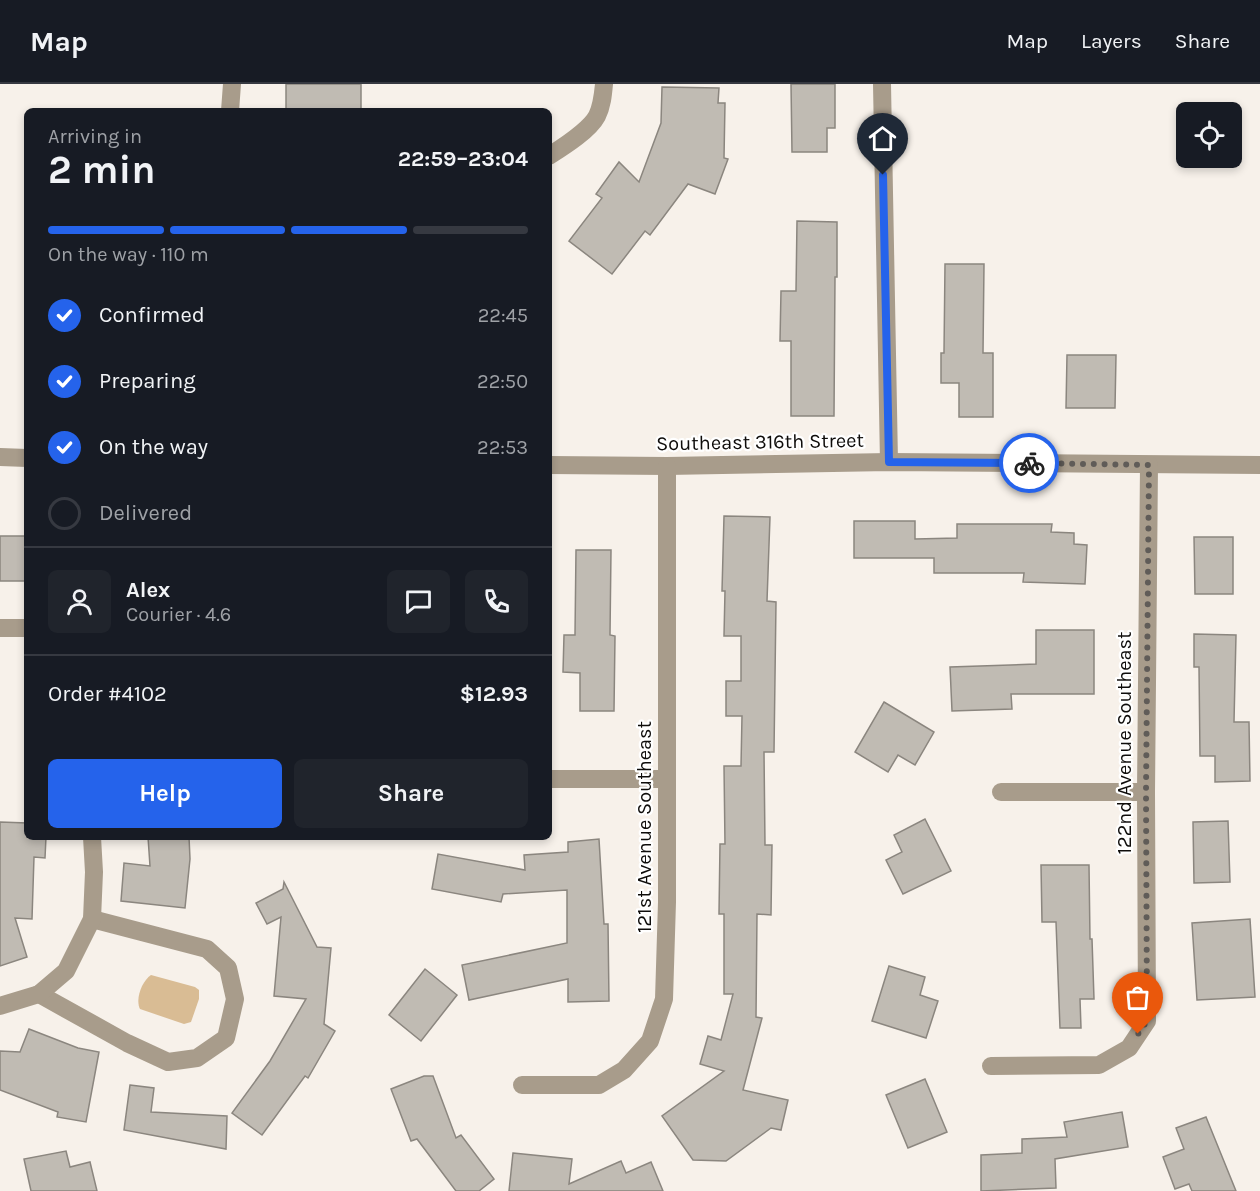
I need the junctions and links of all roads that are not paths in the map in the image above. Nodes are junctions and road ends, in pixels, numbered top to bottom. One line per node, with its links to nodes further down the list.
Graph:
1 (232, 84): 4 (street)
2 (604, 84): 5 (street)
3 (882, 84): 8 (street)
4 (230, 108)
5 (552, 154)
6 (0, 457): 7 (street)
7 (24, 458)
8 (889, 462): 10 (street, Southeast 316th Street); 12 (street, Southeast 316th Street)
9 (552, 465): 12 (street, Southeast 316th Street)
10 (1149, 465): 11 (street, Southeast 316th Street); 18 (street, 122nd Avenue Southeast)
11 (1260, 465)
12 (667, 466): 16 (street, 121st Avenue Southeast)
13 (0, 627): 14 (street)
14 (24, 628)
15 (552, 779): 16 (street)
16 (667, 779): 24 (street, 121st Avenue Southeast)
17 (1000, 792): 18 (street)
18 (1146, 792): 23 (street, 122nd Avenue Southeast)
19 (92, 840): 20 (street)
20 (92, 919): 21 (street); 21 (street)
21 (39, 994): 22 (street)
22 (0, 1006)
23 (990, 1066)
24 (522, 1085)

